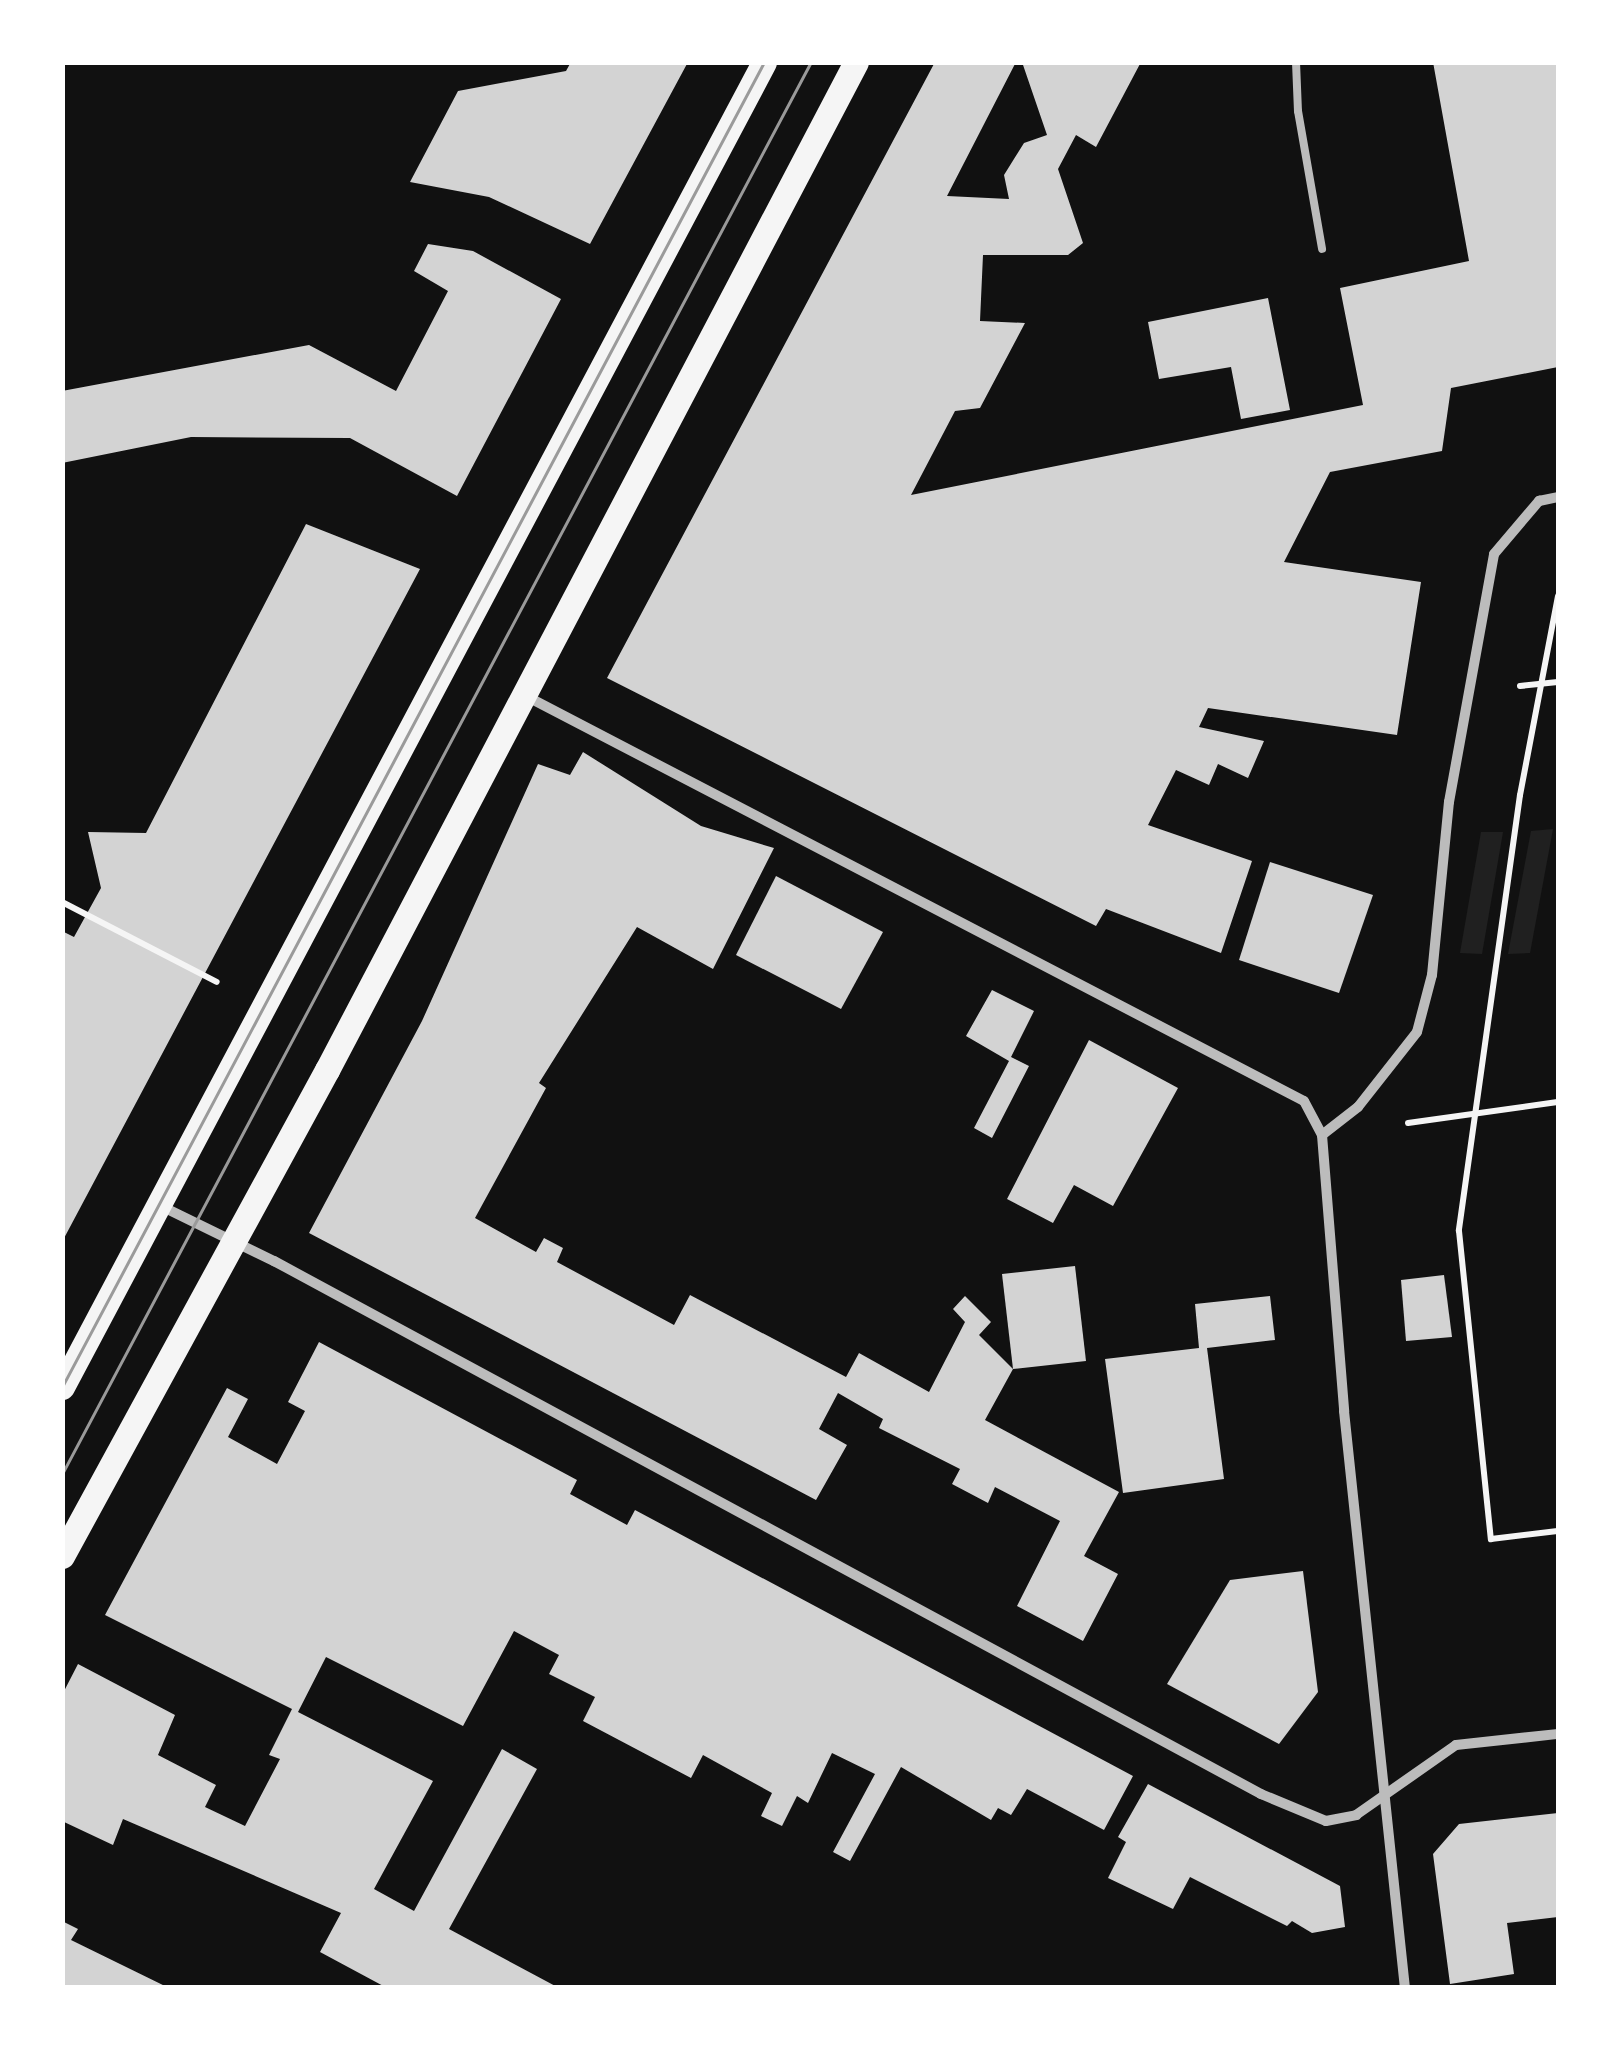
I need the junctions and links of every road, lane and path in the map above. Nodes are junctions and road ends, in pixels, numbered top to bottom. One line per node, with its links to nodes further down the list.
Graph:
1 (764, 62): 13 (main road)
2 (856, 62): 7 (main road)
3 (1296, 62): 4 (lane)
4 (1322, 249)
5 (1558, 497): 12 (street)
6 (1558, 596): 11 (path)
7 (522, 694): 12 (street); 14 (main road)
8 (62, 902): 9 (path)
9 (225, 986)
10 (1558, 1102): 11 (path)
11 (1474, 1114): 12 (path); 16 (path)
12 (1322, 1135): 19 (street)
13 (160, 1205): 14 (street); 15 (main road)
14 (230, 1241): 17 (main road); 19 (street)
15 (62, 1387)
16 (1558, 1531)
17 (62, 1556)
18 (1558, 1734): 19 (street)
19 (1382, 1798): 20 (street)
20 (1405, 1988)

